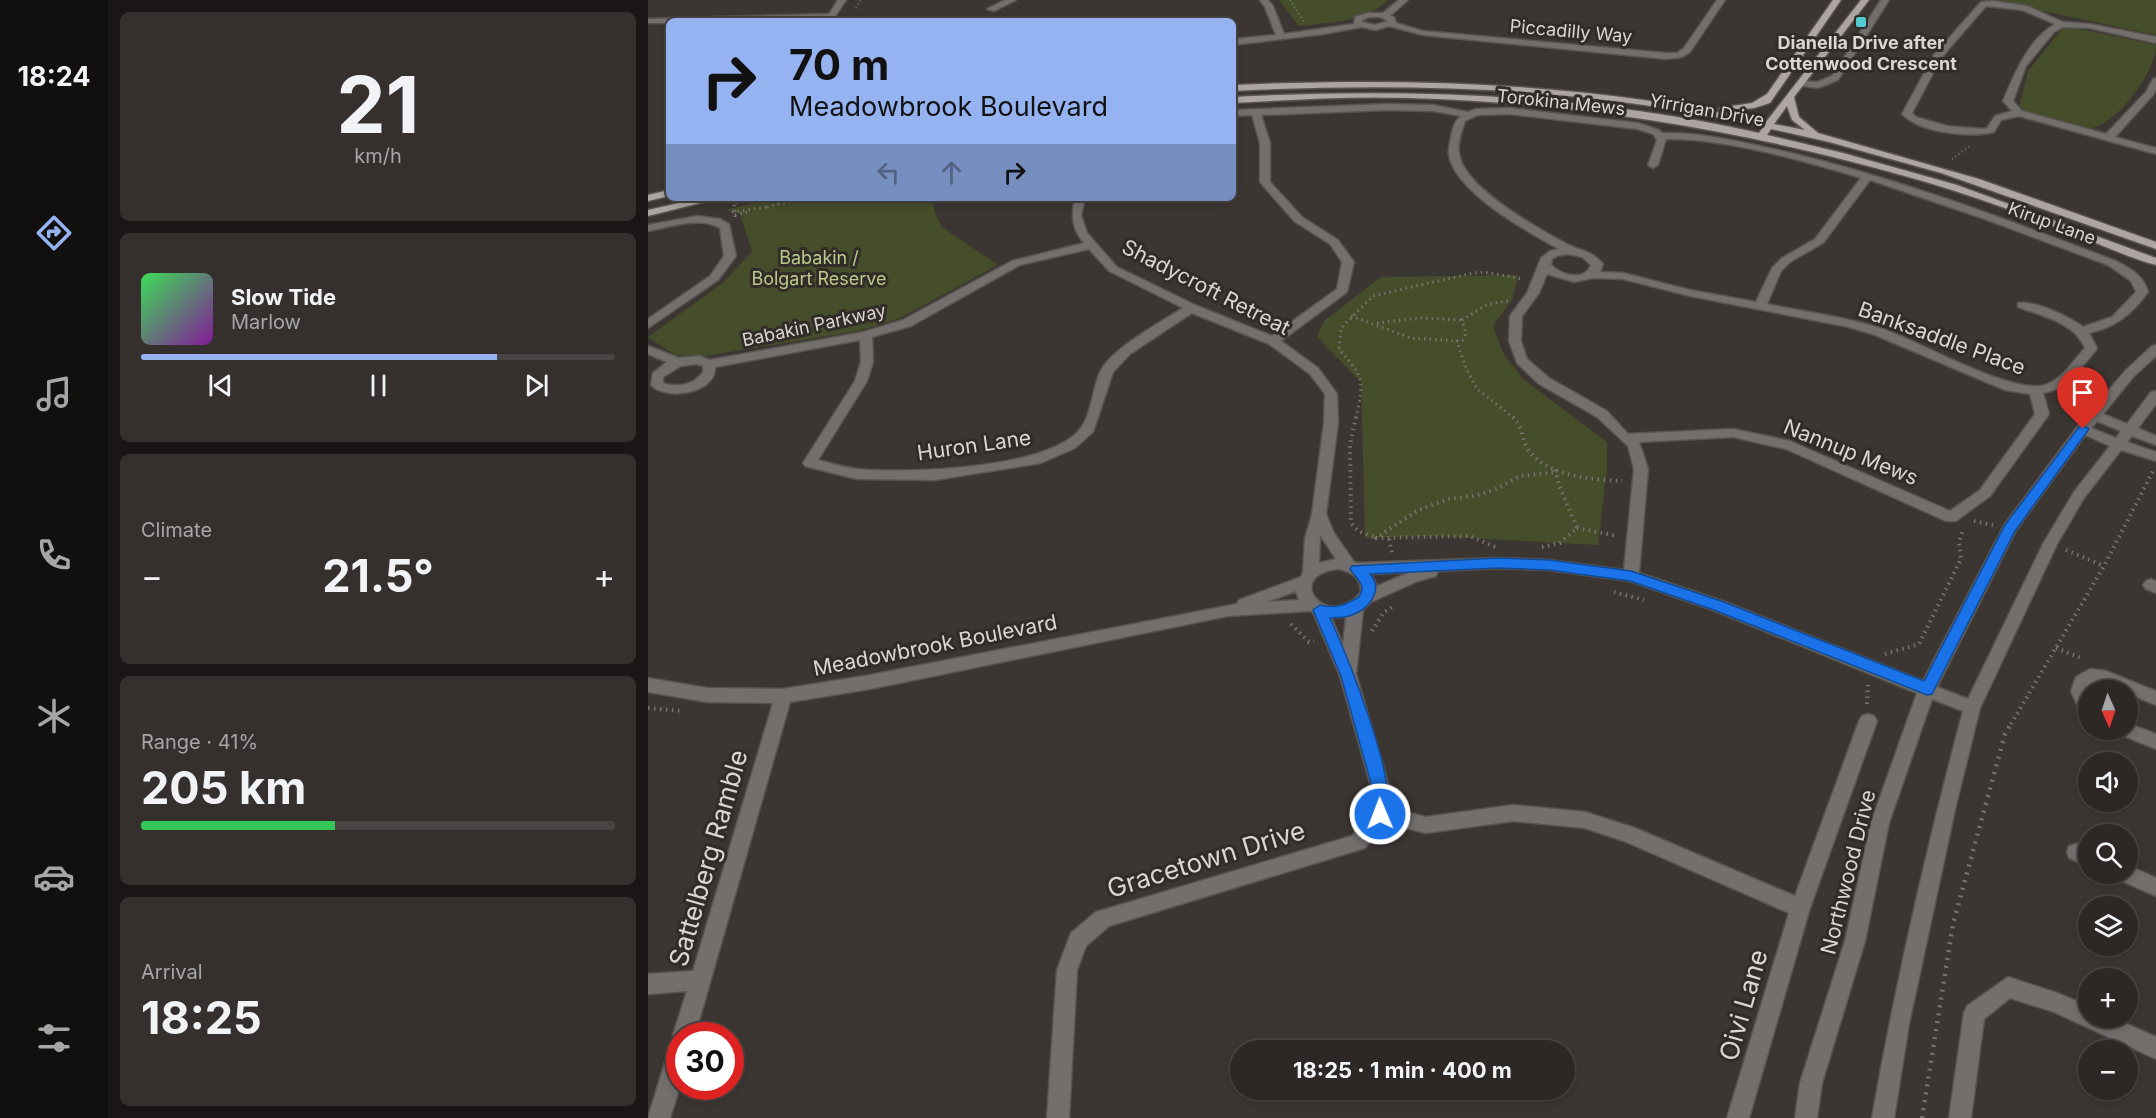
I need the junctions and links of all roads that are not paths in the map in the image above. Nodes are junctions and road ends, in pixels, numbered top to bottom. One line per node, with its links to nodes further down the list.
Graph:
1 (842, 0): 11 (street)
2 (1012, 0): 9 (street)
3 (1264, 0): 17 (street)
4 (1404, 0): 10 (street)
5 (1721, 0): 14 (street, Piccadilly Way)
6 (1837, 0): 23 (main road)
7 (1865, 0): 21 (main road)
8 (1885, 0): 21 (street)
9 (991, 9)
10 (1385, 16): 14 (street); 16 (street)
11 (830, 18)
12 (648, 21): 13 (street)
13 (666, 21)
14 (1391, 24): 16 (street)
15 (2061, 24): 18 (street); 29 (street); 29 (street)
16 (1360, 26): 17 (street)
17 (1281, 37): 19 (street)
18 (2156, 40)
19 (1236, 42)
20 (2156, 81): 24 (street)
21 (1801, 83): 26 (main road)
22 (1236, 88): 25 (main road, Yirrigan Drive)
23 (1772, 94): 25 (main road); 32 (main road)
24 (2153, 94): 37 (street)
25 (1585, 95): 32 (main road, Yirrigan Drive)
26 (1790, 98): 33 (main road); 38 (main road)
27 (1236, 100): 34 (main road, Yirrigan Drive)
28 (1256, 112): 30 (street); 31 (street); 65 (street)
29 (2019, 112): 37 (street)
30 (1236, 113)
31 (1467, 116): 35 (street, Torokina Mews); 48 (street, Torokina Mews)
32 (1753, 122): 33 (main road, Yirrigan Drive); 34 (main road)
33 (1768, 126): 36 (main road); 38 (main road, Yirrigan Drive)
34 (1747, 133): 36 (main road, Yirrigan Drive)
35 (1660, 136): 40 (street); 41 (street, Torokina Mews)
36 (1761, 136): 54 (main road, Yirrigan Drive)
37 (2109, 137): 39 (street)
38 (1821, 138): 50 (main road, Yirrigan Drive)
39 (2156, 151)
40 (1653, 165)
41 (1867, 177): 59 (street); 63 (street, Kirup Lane)
42 (666, 194): 43 (main road)
43 (648, 198)
44 (702, 201): 46 (main road)
45 (1079, 201): 49 (street, Shadycroft Retreat)
46 (648, 213)
47 (648, 228): 62 (street)
48 (1530, 228): 51 (street, Torokina Mews); 53 (street, Torokina Mews)
49 (1090, 245): 61 (street, Shadycroft Retreat); 64 (street, Babakin Parkway)
50 (2156, 246)
51 (1571, 251): 52 (street, Torokina Mews); 53 (street)
52 (1596, 261): 55 (street); 57 (street, Banksaddle Place)
53 (1546, 262): 56 (street); 58 (street)
54 (2156, 262)
55 (1590, 275): 56 (street, Banksaddle Place); 57 (street, Banksaddle Place)
56 (1566, 278): 58 (street, Banksaddle Place)
57 (1645, 281): 59 (street, Banksaddle Place)
58 (1533, 293): 76 (street)
59 (1761, 305): 71 (street, Banksaddle Place)
60 (2022, 305): 63 (street)
61 (1191, 308): 64 (street, Huron Lane); 65 (street, Shadycroft Retreat)
62 (648, 324)
63 (2082, 331): 71 (street, Banksaddle Place)
64 (866, 335): 69 (street, Babakin Parkway)
65 (1273, 341): 80 (street, Shadycroft Retreat)
66 (648, 350): 68 (street)
67 (2156, 350): 73 (street, Northwood Drive)
68 (677, 362): 69 (street, Babakin Parkway); 70 (street)
69 (709, 364): 70 (street)
70 (653, 387)
71 (2036, 390): 76 (street, Nannup Mews)
72 (2156, 395): 75 (street)
73 (2095, 415): 74 (street, Northwood Drive); 75 (street)
74 (2083, 429): 78 (street); 92 (street, Northwood Drive)
75 (2130, 429): 77 (street); 78 (street)
76 (1624, 438): 83 (street)
77 (2156, 441)
78 (2117, 444): 79 (street); 96 (street)
79 (2156, 457)
80 (1319, 514): 82 (street); 84 (street, Shadycroft Retreat)
81 (1454, 565): 82 (street, Meadowbrook Boulevard); 83 (street, Meadowbrook Boulevard); 85 (street, Meadowbrook Boulevard)
82 (1353, 567): 84 (street, Meadowbrook Boulevard); 85 (street)
83 (1631, 576): 92 (street, Meadowbrook Boulevard)
84 (1308, 578): 86 (street); 87 (street, Meadowbrook Boulevard)
85 (1361, 603): 86 (street, Meadowbrook Boulevard); 88 (street)
86 (1316, 608): 87 (street, Meadowbrook Boulevard); 88 (street)
87 (1228, 610): 94 (street, Meadowbrook Boulevard)
88 (1348, 676): 100 (street)
89 (2085, 680): 90 (street)
90 (2111, 680)
91 (648, 685): 94 (street, Meadowbrook Boulevard)
92 (1927, 689): 96 (street, Meadowbrook Boulevard); 112 (street, Northwood Drive)
93 (2138, 691): 95 (street)
94 (783, 696): 104 (street, Sattelberg Ramble)
95 (2156, 698)
96 (1972, 708): 113 (street)
97 (1868, 721): 103 (street, Oivi Lane)
98 (2138, 734): 99 (street)
99 (2156, 742)
100 (1380, 814): 103 (street); 110 (street, Gracetown Drive)
101 (2138, 879): 102 (street)
102 (2156, 887)
103 (1800, 908): 111 (street, Oivi Lane)
104 (700, 980): 105 (street); 106 (street, Sattelberg Ramble)
105 (648, 984)
106 (688, 1022)
107 (2156, 1048): 114 (street)
108 (666, 1095): 109 (street)
109 (659, 1118)
110 (1058, 1118)
111 (1738, 1118)
112 (1806, 1118)
113 (1883, 1118)
114 (1960, 1118)

